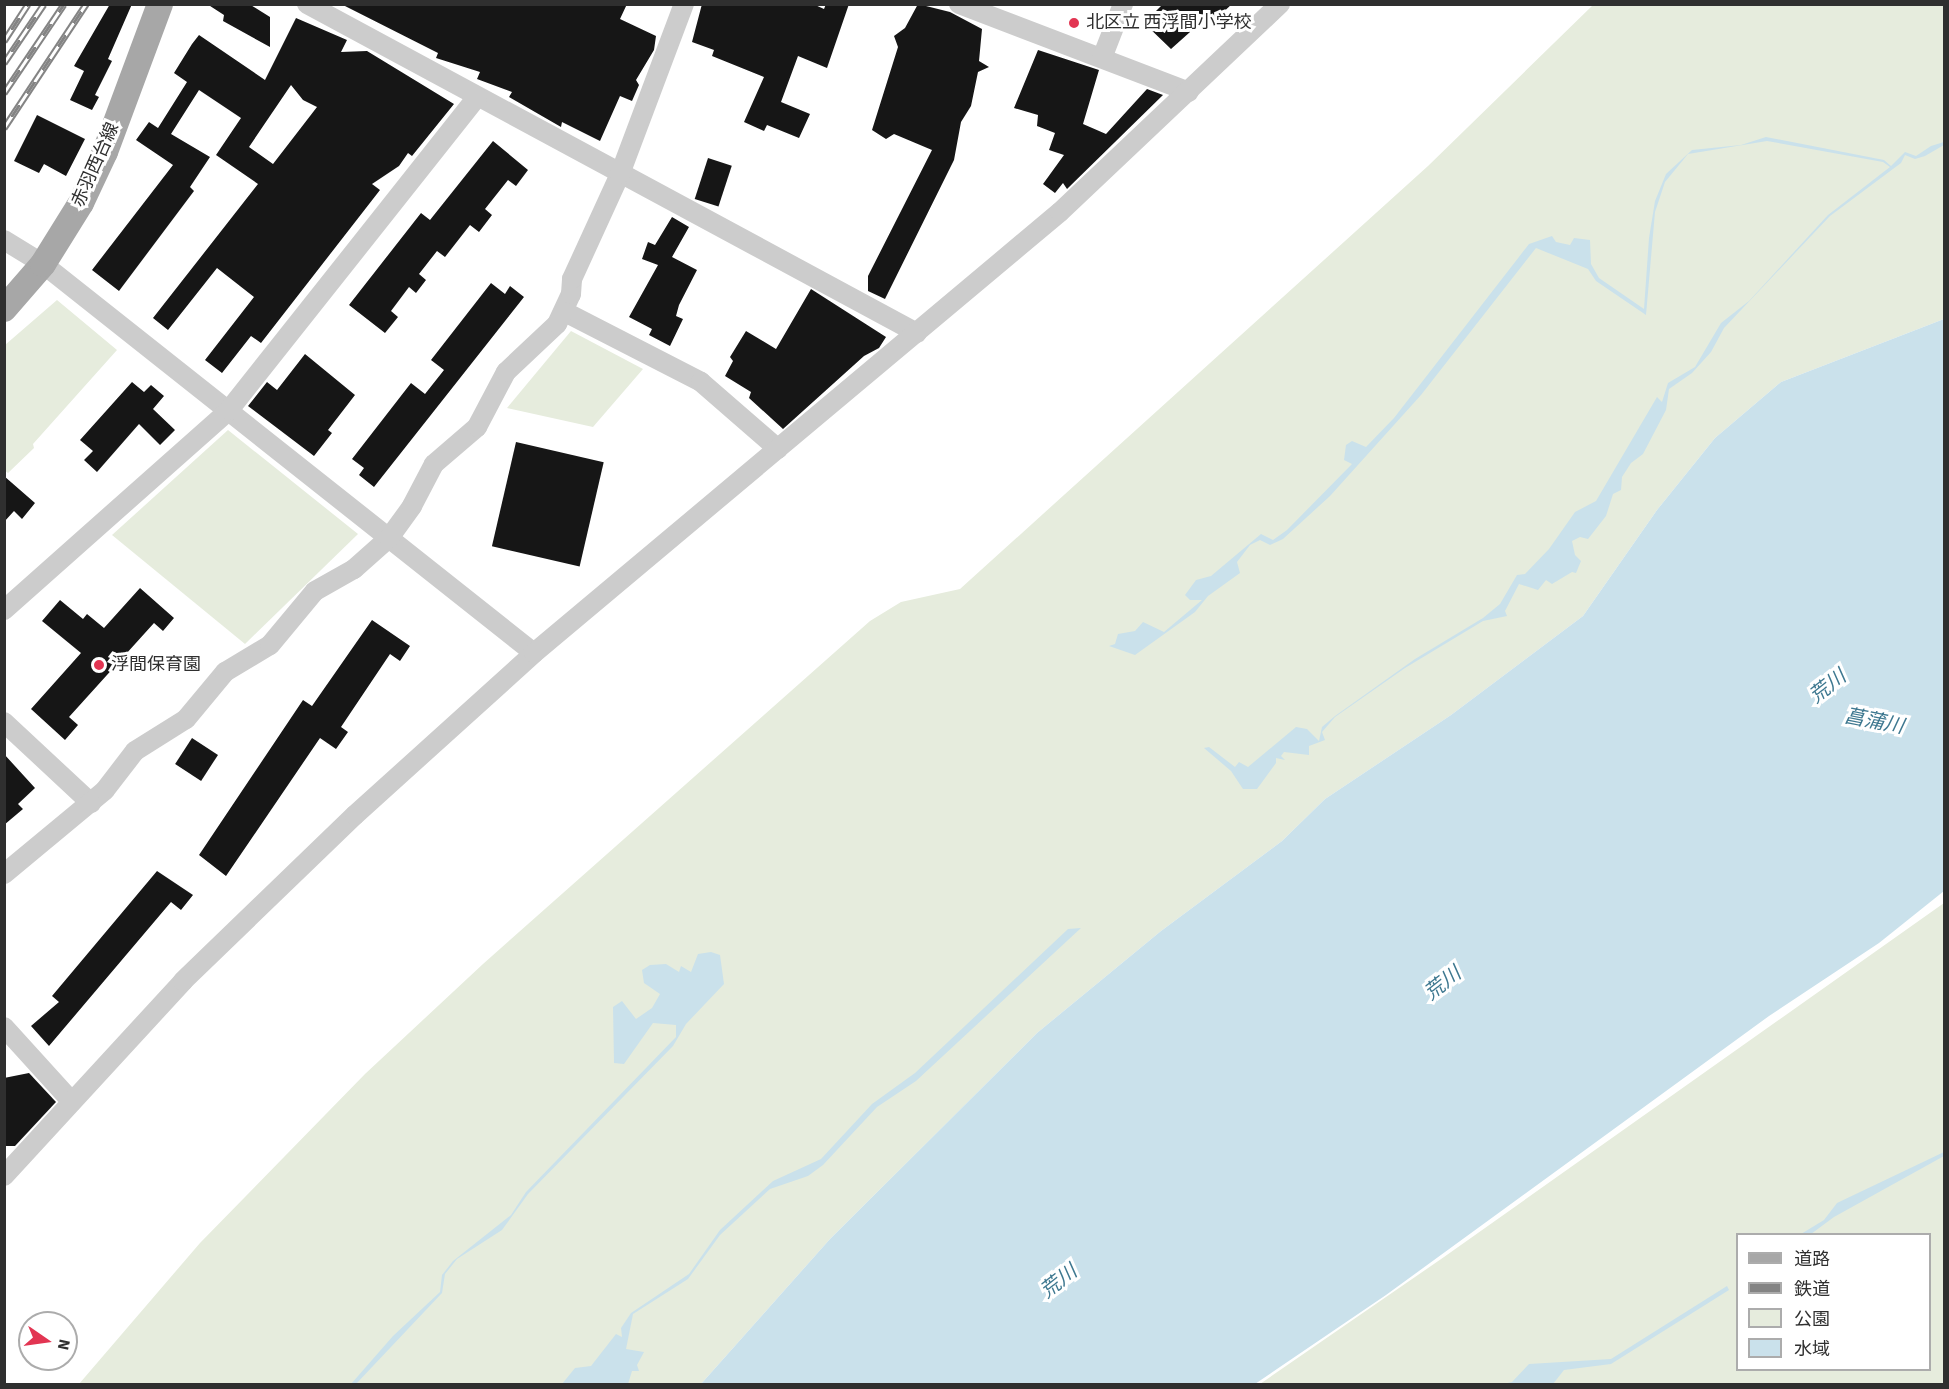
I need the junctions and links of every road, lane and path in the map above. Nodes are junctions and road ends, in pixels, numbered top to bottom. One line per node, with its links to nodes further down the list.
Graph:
1 (160, 4): 12 (main road, 赤羽西台線)
2 (307, 4): 9 (street)
3 (684, 4): 10 (street)
4 (959, 4): 7 (street)
5 (1123, 4): 7 (street)
6 (1280, 4): 8 (street)
7 (1102, 58): 8 (street)
8 (1189, 92): 15 (street)
9 (477, 97): 10 (street); 16 (street)
10 (620, 174): 14 (street); 15 (street)
11 (4, 240): 12 (street)
12 (43, 264): 13 (main road, 赤羽西台線); 16 (street)
13 (4, 309)
14 (565, 312): 17 (street); 18 (street)
15 (917, 333): 17 (street)
16 (229, 410): 18 (street); 19 (street)
17 (778, 449): 20 (street)
18 (389, 538): 20 (street); 22 (street)
19 (4, 610)
20 (534, 653): 25 (street)
21 (4, 722): 22 (street)
22 (91, 803): 23 (street)
23 (4, 874)
24 (4, 1027): 25 (street)
25 (72, 1102): 26 (street)
26 (4, 1176)

